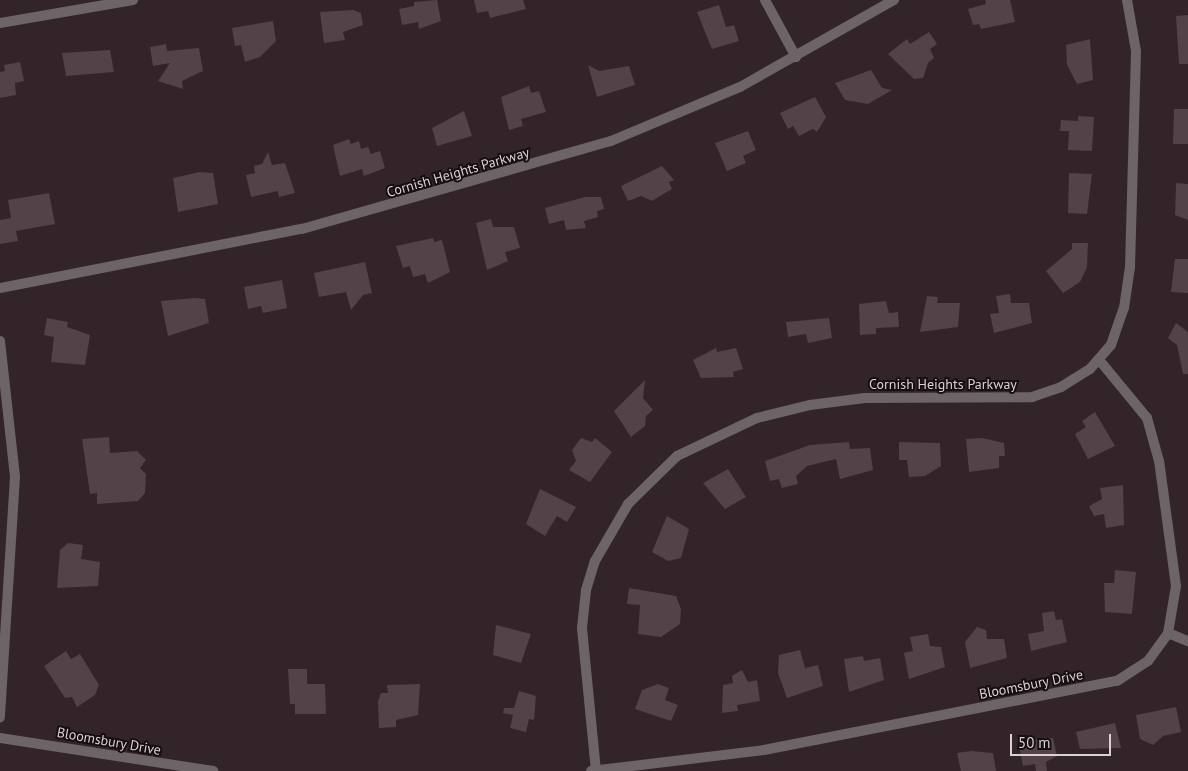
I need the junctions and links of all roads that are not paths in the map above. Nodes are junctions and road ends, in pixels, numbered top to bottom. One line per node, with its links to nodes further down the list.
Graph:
1 (133, 0): 5 (street)
2 (764, 0): 6 (street)
3 (894, 0): 6 (street, Cornish Heights Parkway)
4 (1127, 0): 9 (street, Cornish Heights Parkway)
5 (0, 23)
6 (796, 57): 7 (street, Cornish Heights Parkway)
7 (0, 288)
8 (0, 340): 12 (street)
9 (1100, 361): 10 (street, Bloomsbury Drive); 16 (street, Cornish Heights Parkway)
10 (1168, 633): 11 (street); 16 (street, Bloomsbury Drive)
11 (1188, 642)
12 (0, 718)
13 (0, 738): 14 (street, Bloomsbury Drive)
14 (213, 771)
15 (590, 771): 16 (street, Bloomsbury Drive)
16 (596, 771)

